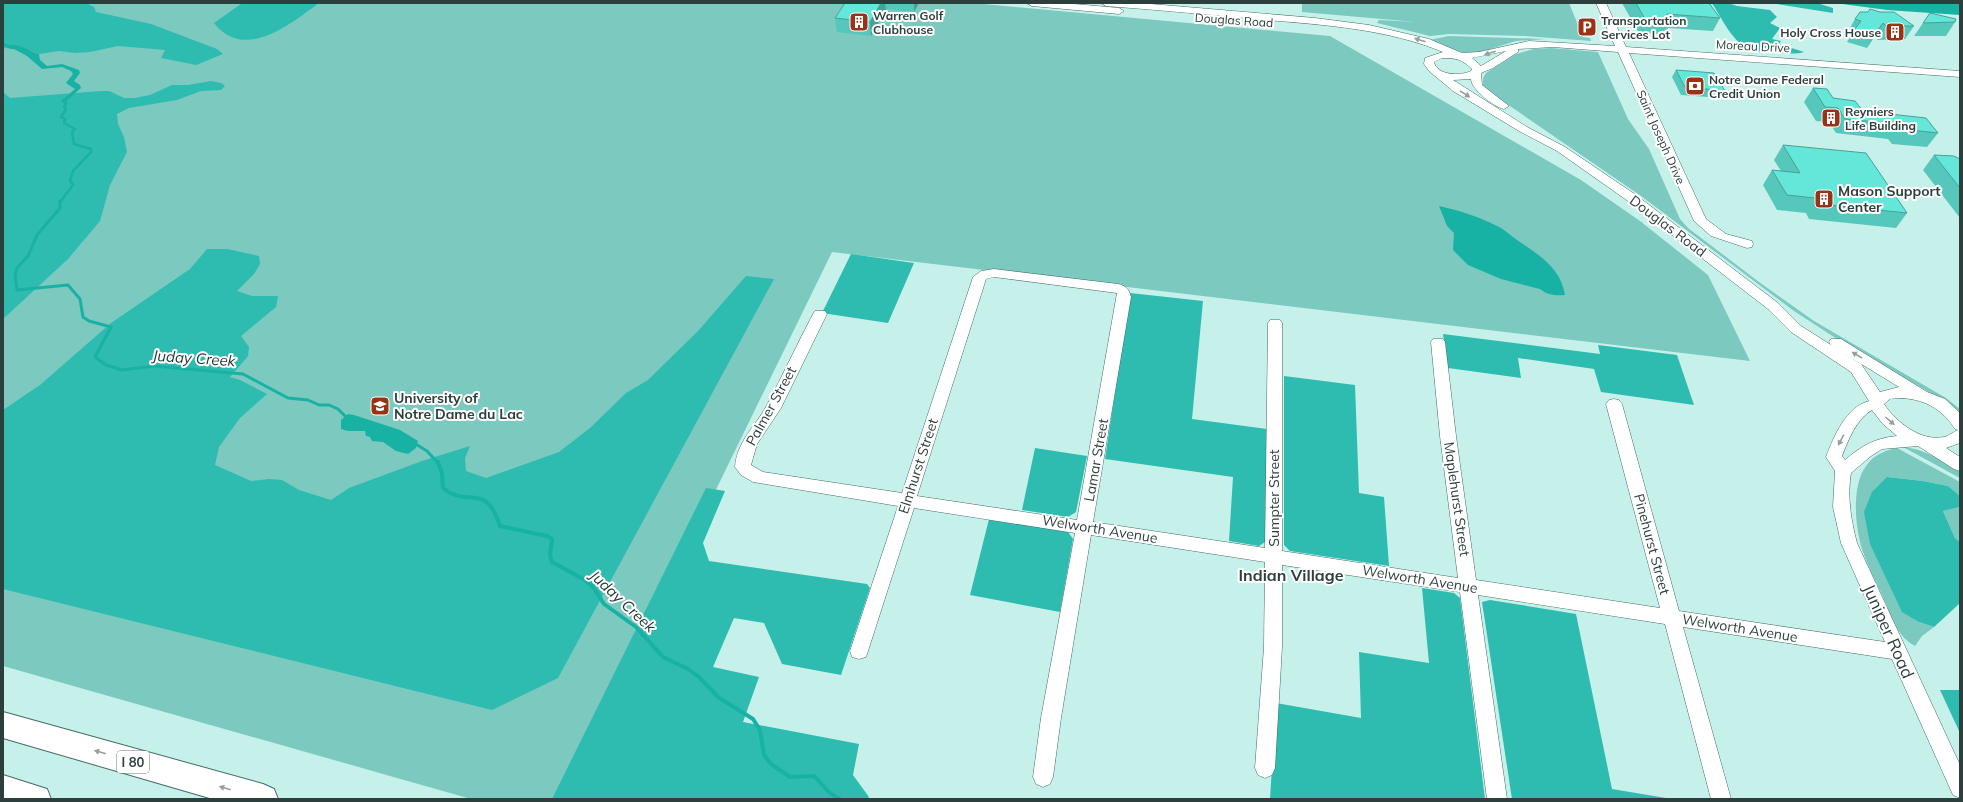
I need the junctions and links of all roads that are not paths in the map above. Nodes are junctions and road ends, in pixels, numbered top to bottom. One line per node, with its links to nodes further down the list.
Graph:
1 (1032, 3): 4 (street, Douglas Road)
2 (1106, 3): 4 (street, Douglas Road)
3 (1601, 3): 6 (street, Saint Joseph Drive)
4 (1169, 9): 7 (street, Douglas Road, one-way to 4); 8 (street, Douglas Road)
5 (1520, 46): 6 (street, Moreau Drive); 7 (street, Moreau Drive, one-way to 7); 9 (street, Moreau Drive)
6 (1621, 49): 10 (street, Moreau Drive); 12 (street, Saint Joseph Drive)
7 (1457, 56): 8 (street, Moreau Drive); 9 (street, Douglas Road)
8 (1426, 59): 9 (street, Moreau Drive); 11 (street, Douglas Road, one-way to 11)
9 (1476, 72): 11 (street, Douglas Road)
10 (1960, 74)
11 (1561, 149): 14 (street, Douglas Road)
12 (1747, 244)
13 (978, 281): 27 (street, Elmhurst Street); 28 (street, Lamar Street)
14 (1773, 306): 18 (street, Douglas Road, one-way to 14); 19 (street, Douglas Road)
15 (820, 314): 26 (street, Palmer Street)
16 (1275, 324): 29 (street, Sumpter Street)
17 (1438, 342): 30 (street, Maplehurst Street)
18 (1931, 400): 19 (street); 21 (street)
19 (1877, 401): 23 (street, Douglas Road, one-way to 23); 25 (street, one-way to 25)
20 (1614, 404): 31 (street, Pinehurst Street)
21 (1960, 425)
22 (1960, 435): 23 (street)
23 (1922, 441): 24 (street); 25 (street)
24 (1960, 465)
25 (1843, 470): 33 (street, Juniper Road)
26 (752, 475): 27 (street, Welworth Avenue)
27 (907, 500): 28 (street, Welworth Avenue); 32 (street, Elmhurst Street)
28 (1085, 527): 29 (street, Welworth Avenue); 36 (street, Lamar Street)
29 (1274, 557): 30 (street, Welworth Avenue); 35 (street, Sumpter Street)
30 (1469, 586): 31 (street, Welworth Avenue); 41 (street, Maplehurst Street)
31 (1673, 618): 33 (street, Welworth Avenue); 42 (street, Pinehurst Street)
32 (859, 651)
33 (1898, 652): 37 (street, Juniper Road)
34 (3, 725): 40 (highway, I 80, one-way to 34)
35 (1265, 768)
36 (1043, 777)
37 (1960, 788)
38 (3, 789): 39 (highway)
39 (36, 799)
40 (263, 799)
41 (1497, 799)
42 (1721, 799)

